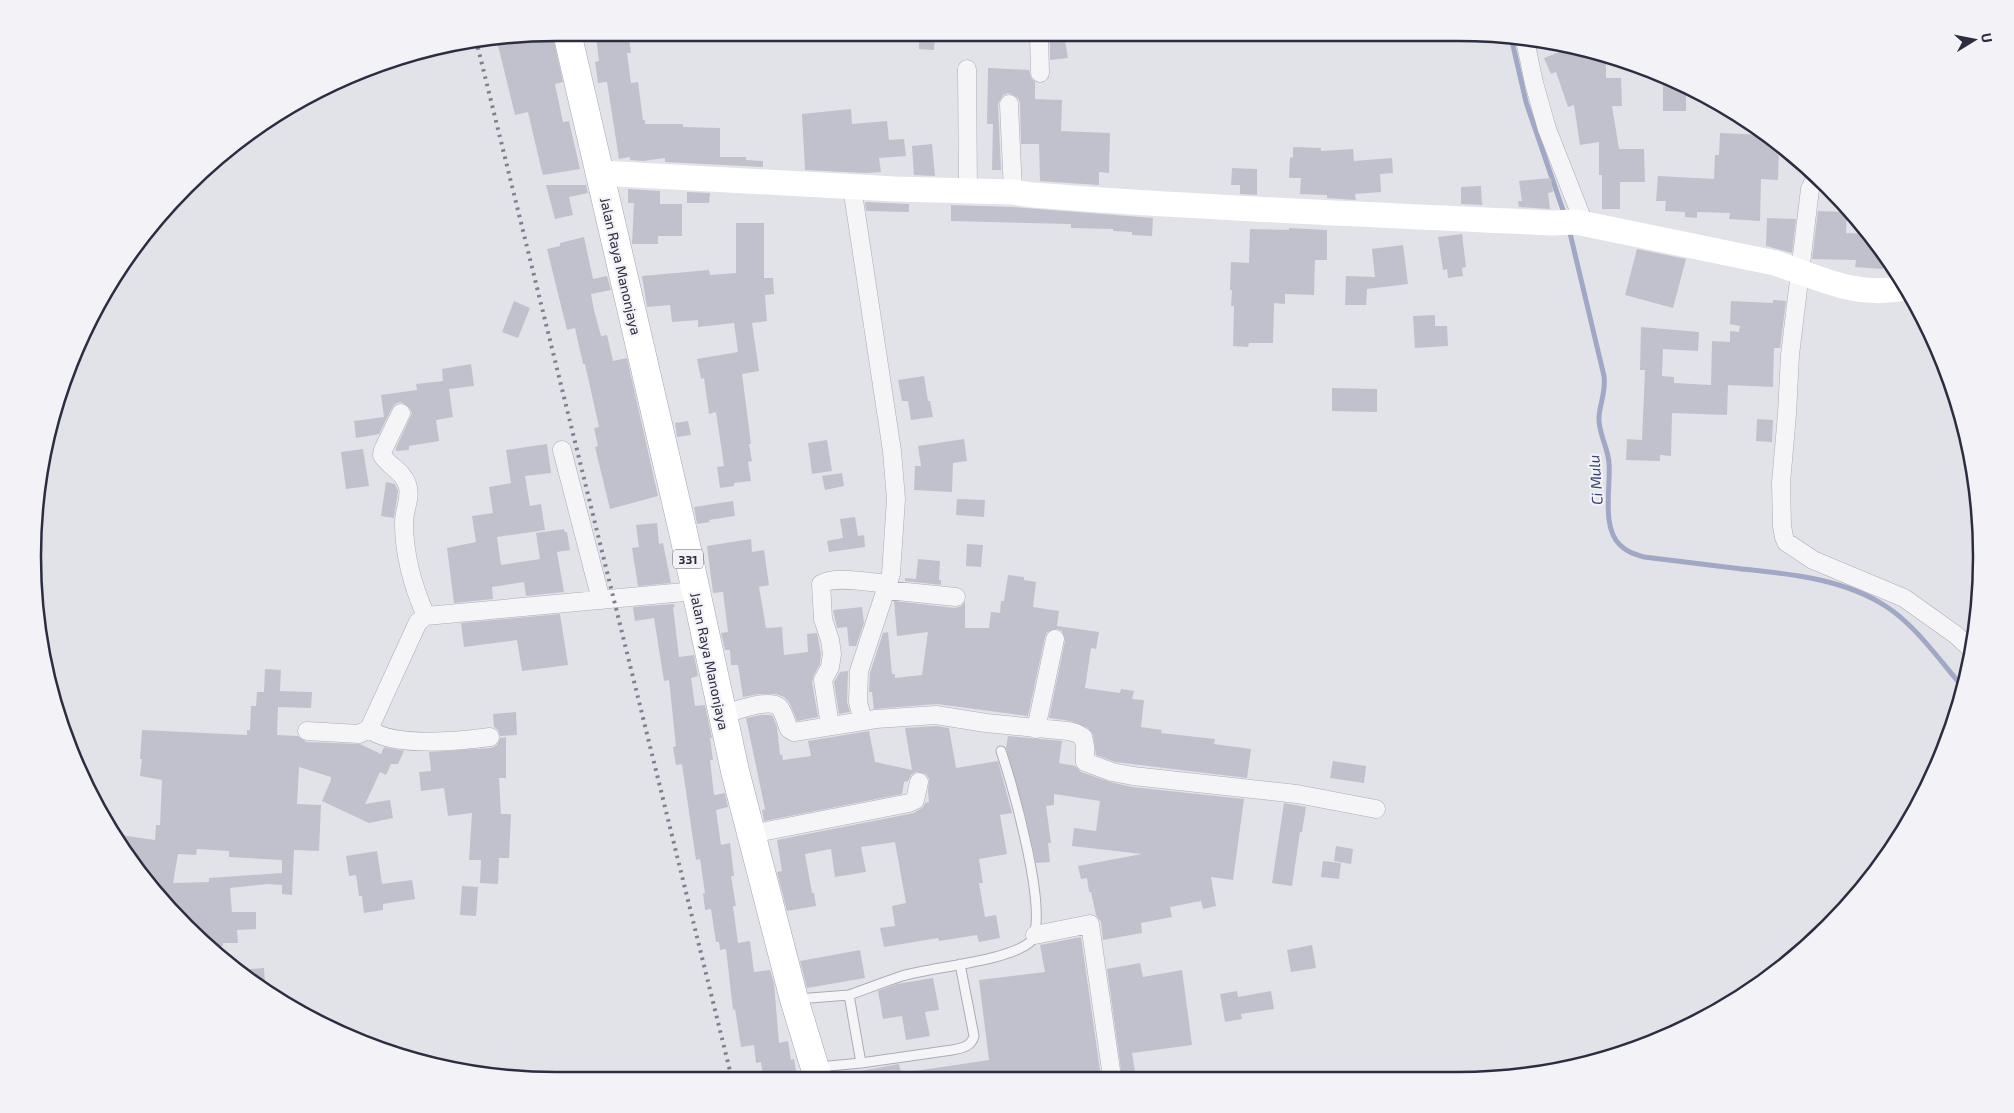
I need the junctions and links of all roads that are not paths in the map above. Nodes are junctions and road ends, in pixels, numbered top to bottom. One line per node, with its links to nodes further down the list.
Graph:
1 (569, 41): 7 (main road, Jalan Raya Manonjaya / 331)
2 (1039, 41): 5 (street)
3 (1526, 46): 12 (street)
4 (967, 69): 10 (street)
5 (1040, 73)
6 (1009, 104): 11 (street)
7 (600, 173): 9 (street); 18 (main road, Jalan Raya Manonjaya / 331)
8 (1813, 183): 13 (street)
9 (852, 187): 10 (street); 17 (street)
10 (968, 192): 11 (street)
11 (1013, 192): 12 (street)
12 (1571, 223): 13 (street)
13 (1800, 271): 14 (street); 23 (street)
14 (1898, 289)
15 (401, 413): 21 (street)
16 (562, 450): 20 (street)
17 (888, 587): 19 (street); 25 (street); 26 (street)
18 (695, 592): 20 (street); 24 (main road, Jalan Raya Manonjaya / 331)
19 (956, 597)
20 (601, 600): 21 (street)
21 (426, 616): 27 (street)
22 (1055, 639): 28 (street)
23 (1965, 643)
24 (722, 715): 26 (street); 34 (main road, Jalan Raya Manonjaya / 331)
25 (862, 721): 26 (street); 28 (street)
26 (830, 726)
27 (369, 729): 29 (street); 30 (street)
28 (1036, 729): 33 (street)
29 (307, 732)
30 (490, 737)
31 (1001, 751): 35 (lane)
32 (919, 782): 34 (street)
33 (1376, 809)
34 (751, 834): 38 (main road, Jalan Raya Manonjaya / 331)
35 (1035, 935): 36 (lane); 42 (street)
36 (960, 964): 37 (lane); 39 (lane)
37 (849, 996): 38 (lane); 39 (lane)
38 (794, 999): 40 (main road, Jalan Raya Manonjaya / 331)
39 (861, 1063): 41 (lane)
40 (816, 1072)
41 (820, 1072)
42 (1111, 1072)

